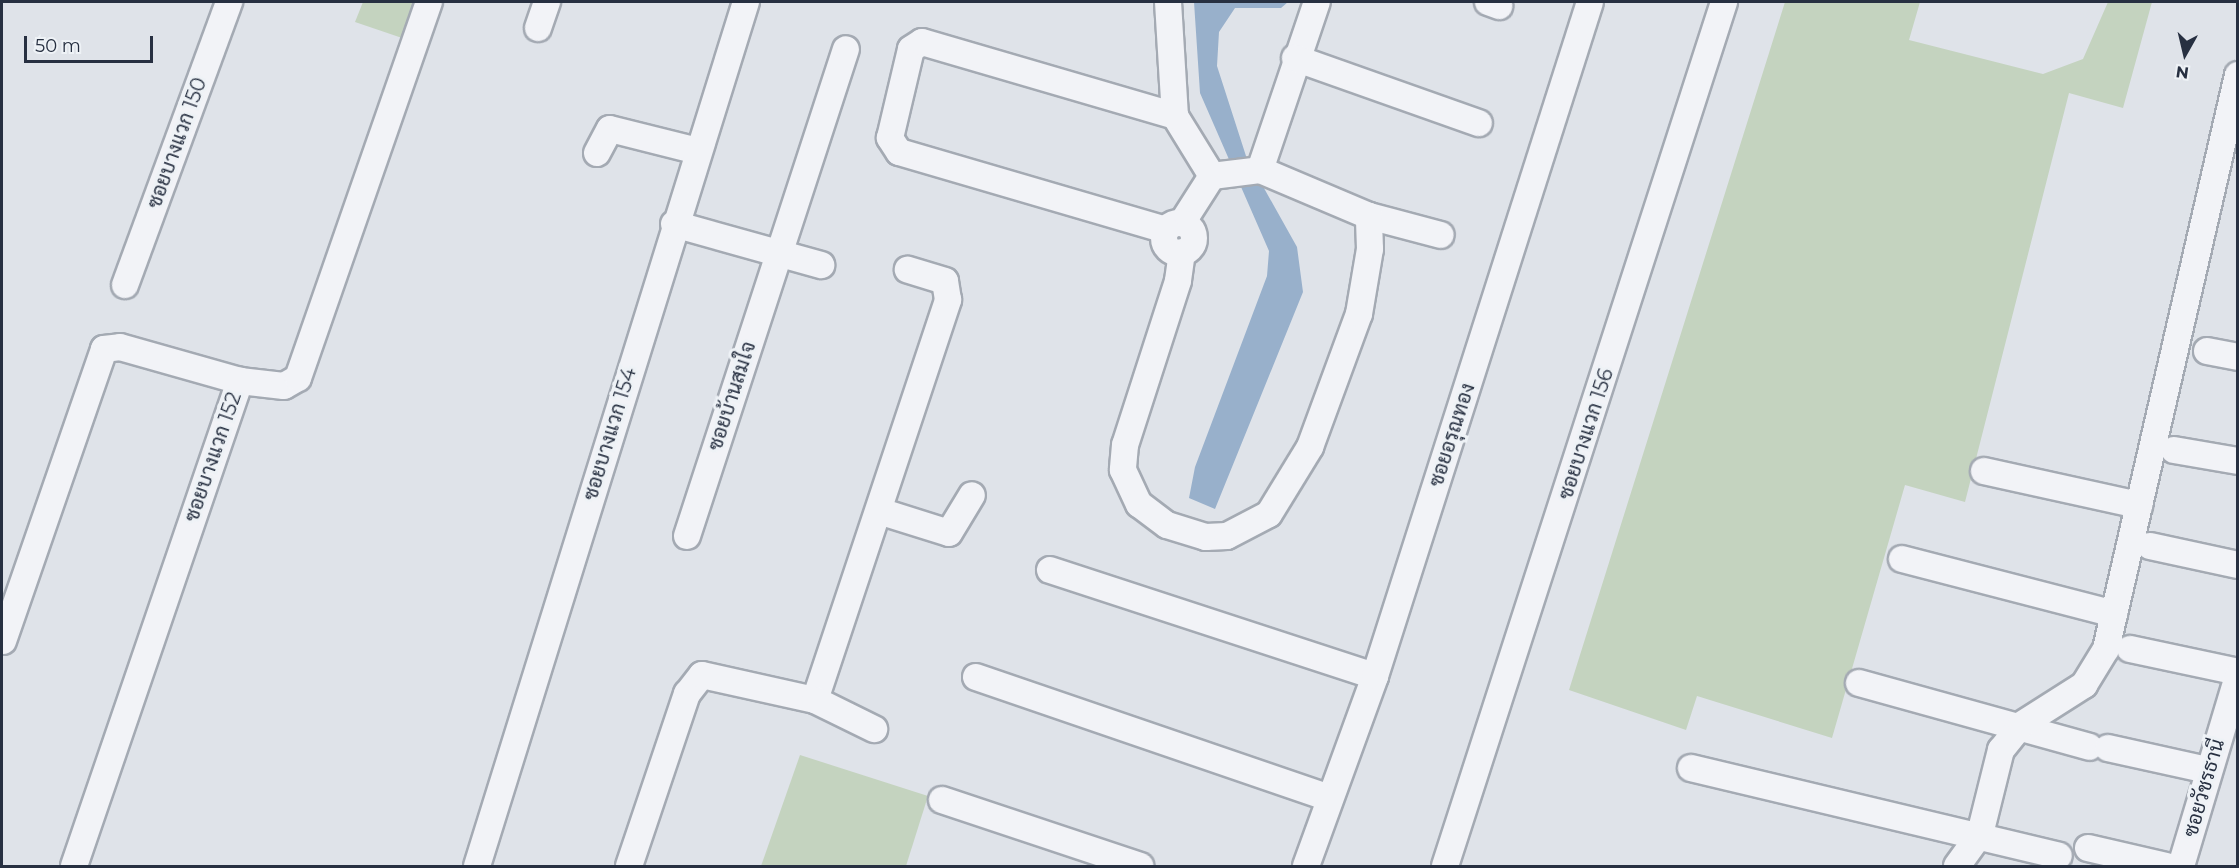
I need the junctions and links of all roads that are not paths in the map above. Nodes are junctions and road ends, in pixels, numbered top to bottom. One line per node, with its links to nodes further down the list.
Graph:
1 (229, 2): 26 (street, ซอยบางแวก 150)
2 (429, 2): 29 (street, ซอยบางแวก 152)
3 (547, 2): 9 (street)
4 (746, 2): 15 (street, ซอยบางแวก 154)
5 (1168, 2): 13 (street)
6 (1317, 2): 11 (street)
7 (1590, 2): 45 (street, ซอยอรุณทอง)
8 (1724, 2): 64 (street, ซอยบางแวก 156)
9 (538, 28)
10 (846, 49): 23 (street, ซอยบ้านสมใจ)
11 (1295, 58): 14 (street); 17 (street)
12 (2238, 75): 34 (street)
13 (1176, 116): 18 (street); 21 (street)
14 (1479, 123)
15 (698, 151): 16 (street); 20 (street, ซอยบางแวก 154)
16 (597, 153)
17 (1258, 170): 18 (street); 19 (street)
18 (1221, 175): 21 (street)
19 (1369, 216): 21 (street); 22 (street)
20 (674, 224): 23 (street); 60 (street, ซอยบางแวก 154)
21 (1174, 227)
22 (1441, 235)
23 (777, 257): 24 (street); 36 (street, ซอยบ้านสมใจ)
24 (821, 265)
25 (908, 270): 35 (street)
26 (125, 285)
27 (2207, 351): 28 (street)
28 (2238, 357)
29 (240, 381): 42 (street); 59 (street, ซอยบางแวก 152)
30 (2174, 450): 31 (street)
31 (2238, 461)
32 (1984, 471): 34 (street)
33 (972, 495): 35 (street)
34 (2139, 505): 41 (street)
35 (879, 511): 49 (street)
36 (687, 536)
37 (2150, 546): 39 (street)
38 (1902, 559): 41 (street)
39 (2238, 564)
40 (1050, 570): 45 (street)
41 (2114, 614): 50 (street)
42 (3, 641)
43 (2130, 649): 44 (street)
44 (2238, 672)
45 (1375, 676): 54 (street, ซอยอรุณทอง)
46 (2238, 676): 53 (street, ซอยวัชรธานี)
47 (976, 677): 54 (street)
48 (1859, 683): 50 (street)
49 (815, 700): 51 (street); 61 (street)
50 (2019, 727): 53 (street); 56 (street)
51 (874, 729)
52 (1691, 768): 56 (street)
53 (2207, 770): 67 (street, ซอยวัชรธานี)
54 (1330, 798): 63 (street, ซอยอรุณทอง)
55 (942, 800): 62 (street)
56 (1978, 837): 58 (street); 65 (street)
57 (2088, 848): 66 (street)
58 (2059, 856)
59 (74, 867)
60 (477, 867)
61 (629, 867)
62 (1140, 867)
63 (1306, 867)
64 (1445, 867)
65 (1956, 867)
66 (2166, 867)
67 (2181, 867)

